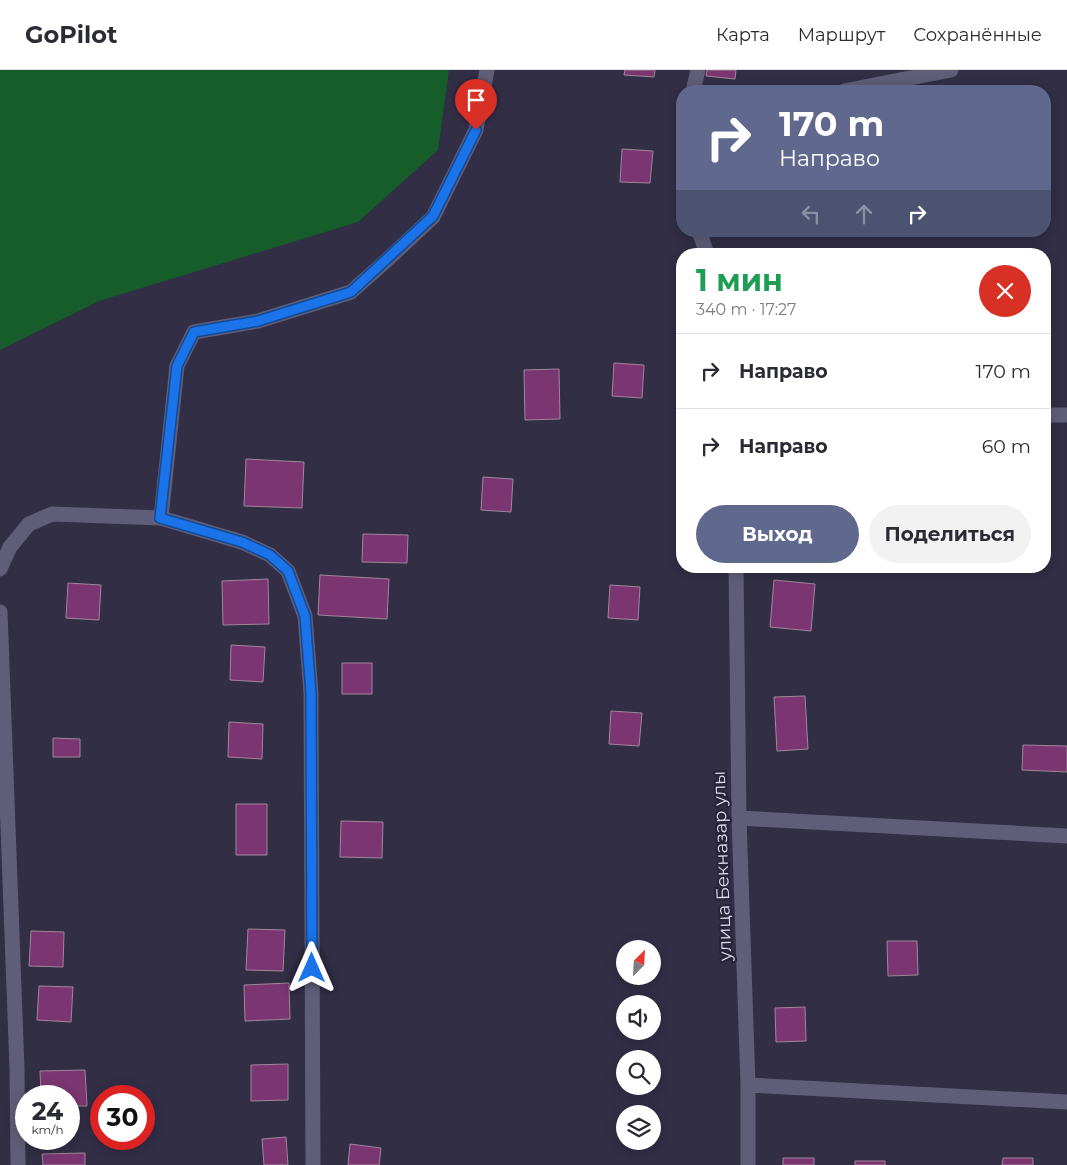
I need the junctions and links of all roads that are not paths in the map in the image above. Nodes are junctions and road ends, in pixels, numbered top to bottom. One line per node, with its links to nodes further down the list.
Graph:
1 (486, 70): 8 (street)
2 (698, 70): 4 (street)
3 (951, 70): 5 (street)
4 (694, 85)
5 (875, 85)
6 (1051, 415): 7 (street)
7 (1067, 415)
8 (160, 518): 9 (street); 17 (street)
9 (0, 569)
10 (736, 573): 12 (street, улица Бекназар улы)
11 (0, 612): 16 (street)
12 (739, 818): 13 (street); 14 (street, улица Бекназар улы)
13 (1067, 836)
14 (748, 1085): 15 (street); 18 (street, улица Бекназар улы)
15 (1067, 1102)
16 (18, 1165)
17 (313, 1165)
18 (748, 1165)

